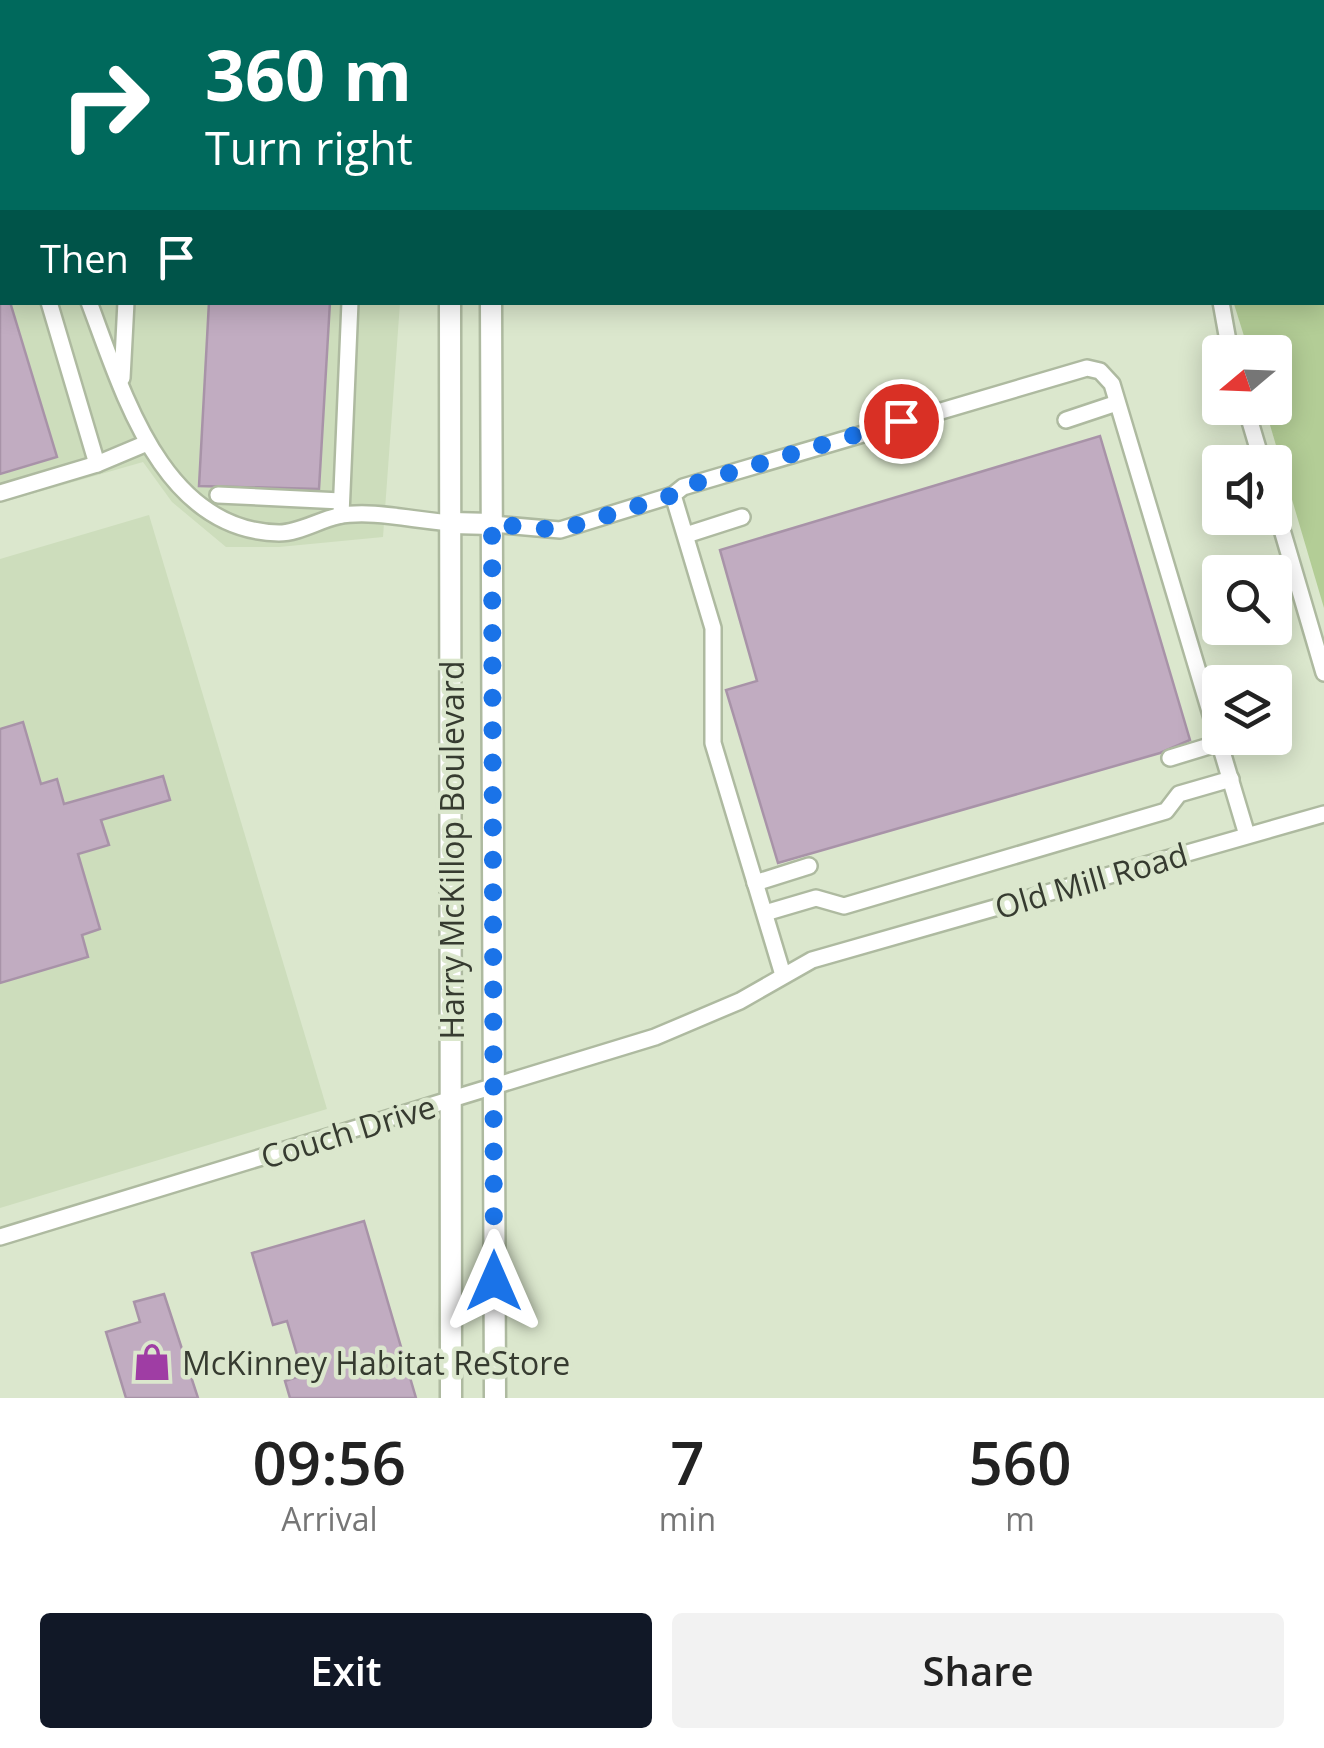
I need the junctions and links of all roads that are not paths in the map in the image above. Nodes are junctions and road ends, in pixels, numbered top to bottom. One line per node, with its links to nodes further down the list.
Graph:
1 (50, 305): 13 (street)
2 (90, 305): 9 (street)
3 (126, 305): 9 (street)
4 (350, 305): 18 (street)
5 (450, 305): 20 (main road, Harry McKillop Boulevard)
6 (491, 305): 21 (main road, Harry McKillop Boulevard)
7 (1222, 305): 8 (street)
8 (1227, 335)
9 (121, 388): 12 (street)
10 (1118, 403): 11 (street); 15 (street); 26 (street)
11 (1066, 420)
12 (146, 443): 13 (street); 22 (street)
13 (97, 464): 14 (street)
14 (0, 492)
15 (673, 495): 21 (street); 23 (street)
16 (218, 496): 17 (street)
17 (264, 498): 18 (street); 22 (street)
18 (341, 508): 20 (street); 22 (street)
19 (742, 517): 23 (street)
20 (452, 523): 21 (main road); 39 (main road, Harry McKillop Boulevard)
21 (492, 524): 38 (main road, Harry McKillop Boulevard)
22 (262, 532)
23 (686, 535): 34 (street)
24 (1284, 535): 25 (street)
25 (1324, 673)
26 (1202, 685)
27 (1202, 748): 29 (street)
28 (1223, 755): 30 (street)
29 (1170, 758)
30 (1231, 779): 32 (street); 35 (street)
31 (1324, 814): 32 (street, Old Mill Road)
32 (1247, 835): 36 (street, Old Mill Road)
33 (809, 866): 34 (street)
34 (756, 883): 35 (street)
35 (764, 913): 37 (street)
36 (858, 946): 37 (street, Couch Drive)
37 (783, 974): 38 (street, Couch Drive)
38 (494, 1086): 39 (street, Couch Drive); 42 (main road, Harry McKillop Boulevard)
39 (450, 1100): 40 (street, Couch Drive); 41 (main road, Harry McKillop Boulevard)
40 (0, 1237)
41 (452, 1398)
42 (495, 1398)

